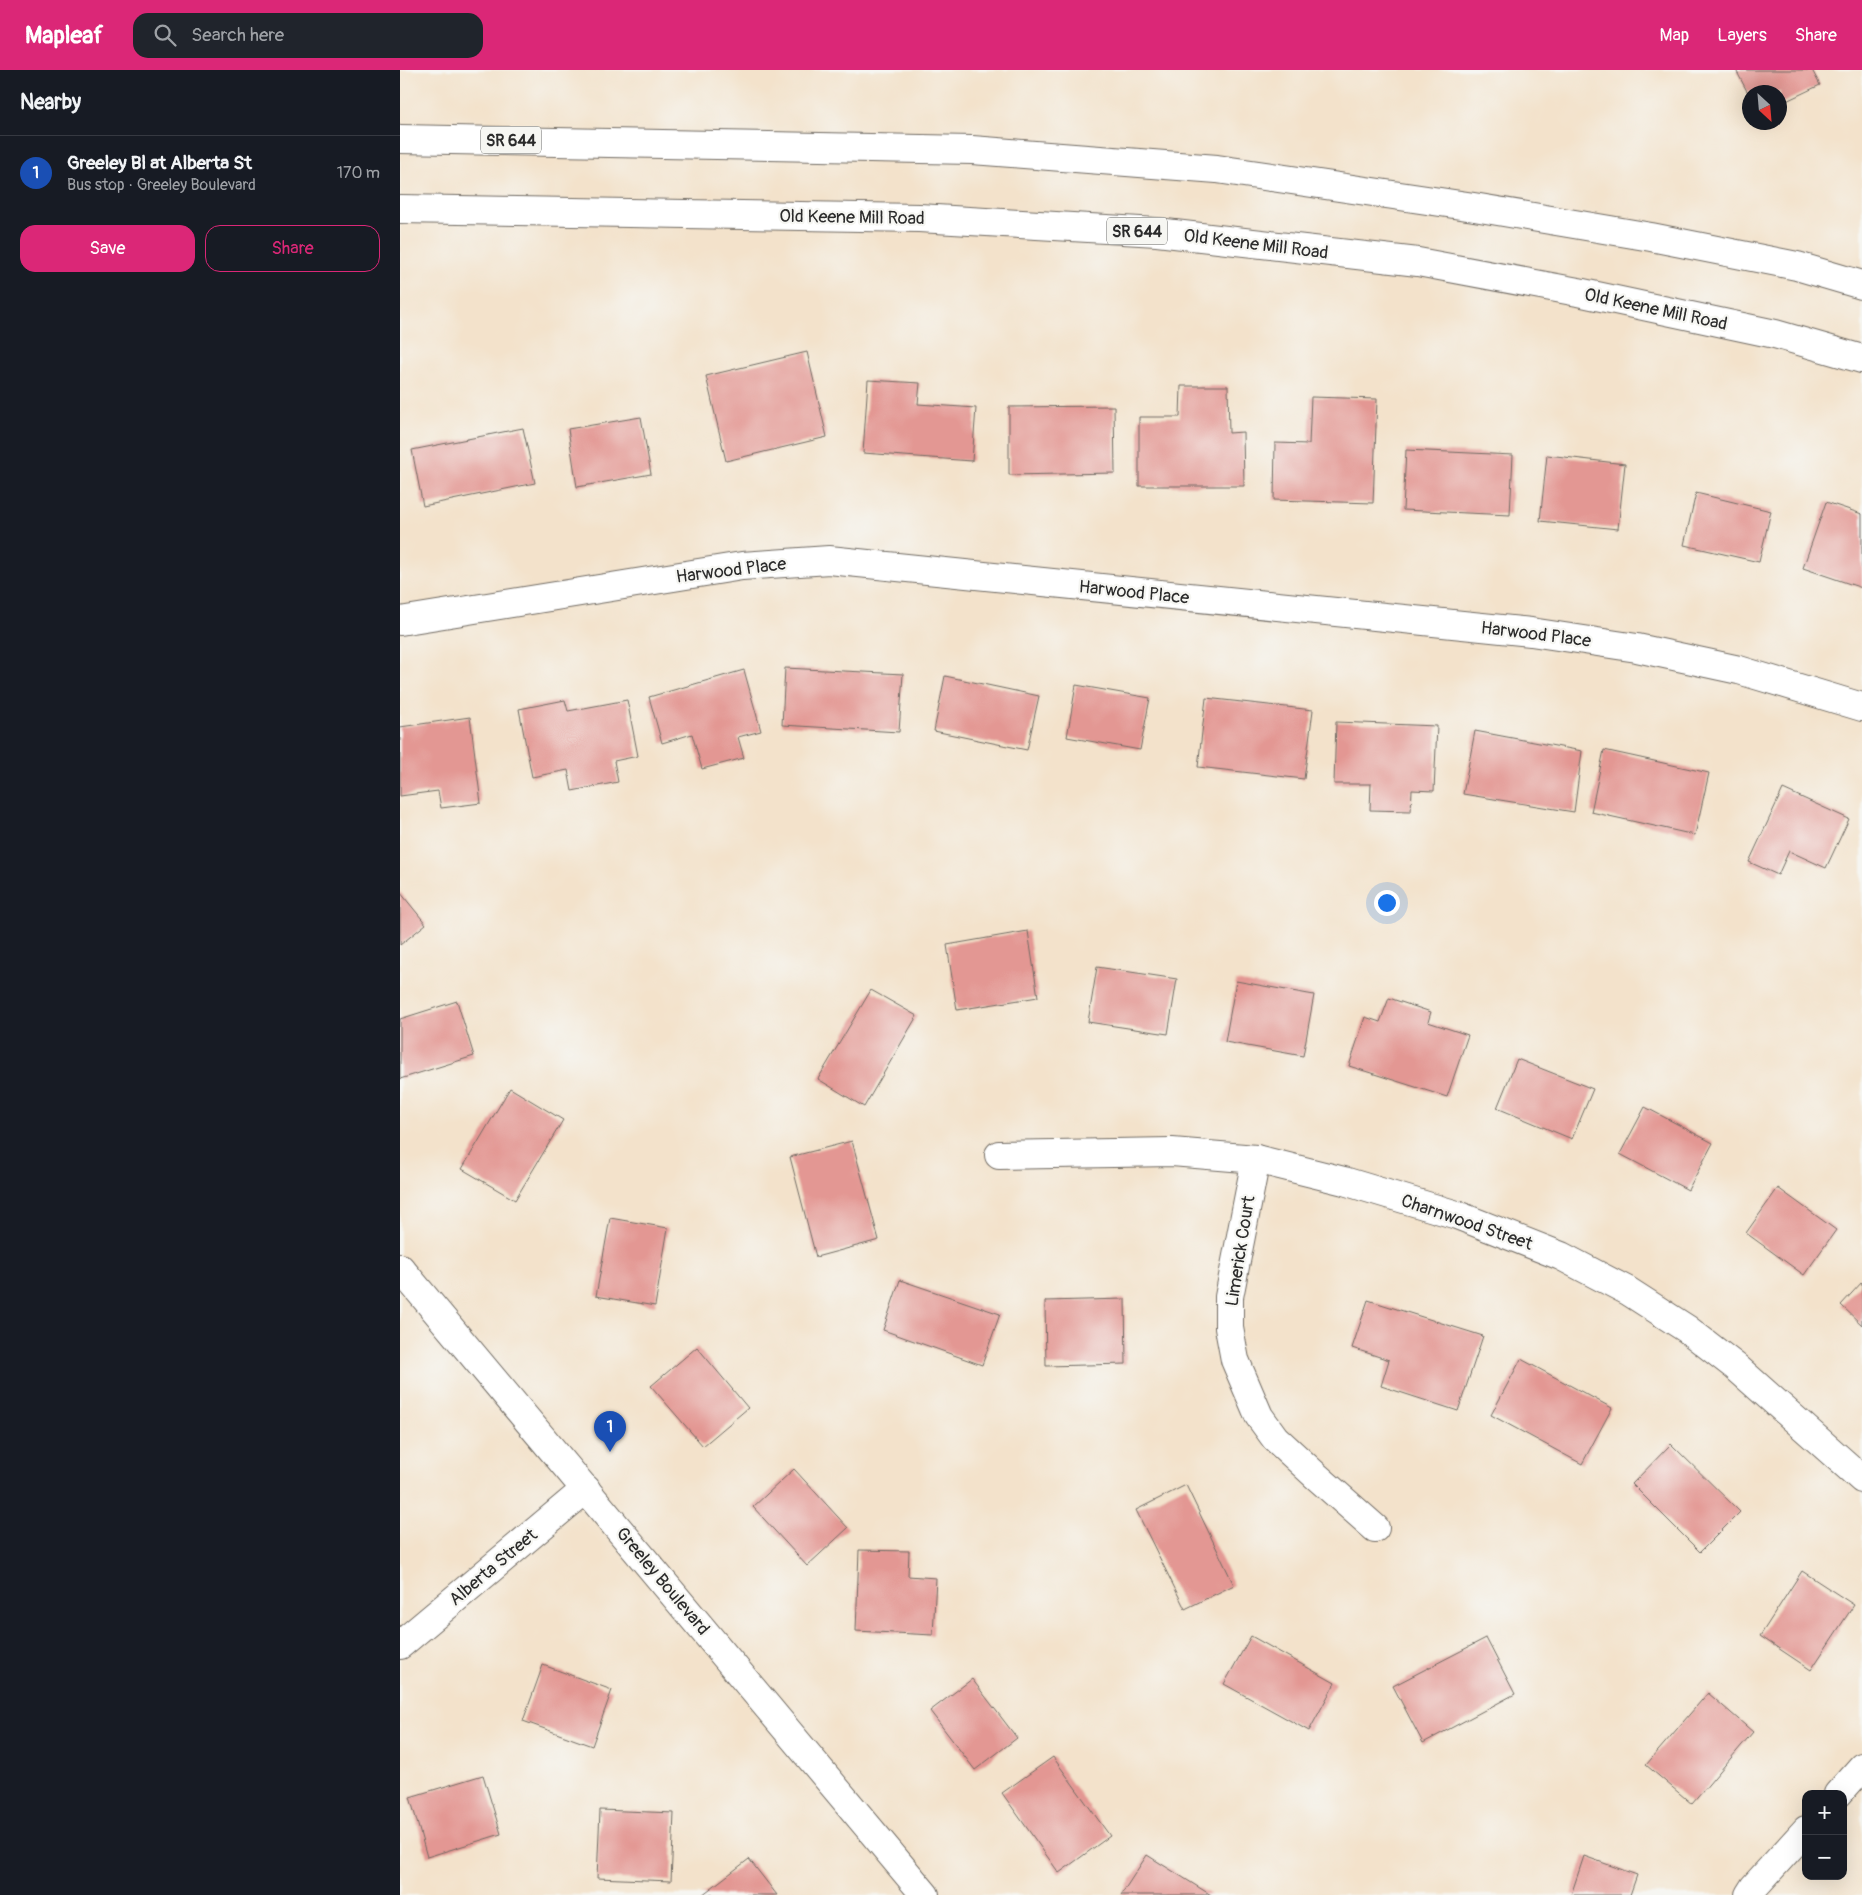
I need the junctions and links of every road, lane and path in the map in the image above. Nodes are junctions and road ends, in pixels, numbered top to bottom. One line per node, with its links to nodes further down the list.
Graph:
1 (400, 139): 3 (street, SR 644)
2 (400, 209): 4 (street, Old Keene Mill Road / SR 644)
3 (1862, 285)
4 (1862, 359)
5 (400, 620): 6 (street, Harwood Place)
6 (1862, 707)
7 (999, 1155): 8 (street, Charnwood Street)
8 (1256, 1159): 10 (street, Charnwood Street); 12 (street, Limerick Court)
9 (400, 1268): 11 (street, Greeley Boulevard)
10 (1862, 1479)
11 (586, 1489): 13 (street, Alberta Street); 17 (street, Greeley Boulevard)
12 (1375, 1528)
13 (400, 1645)
14 (1862, 1767): 15 (street)
15 (1842, 1790)
16 (1802, 1834): 18 (street)
17 (925, 1895)
18 (1750, 1895)

